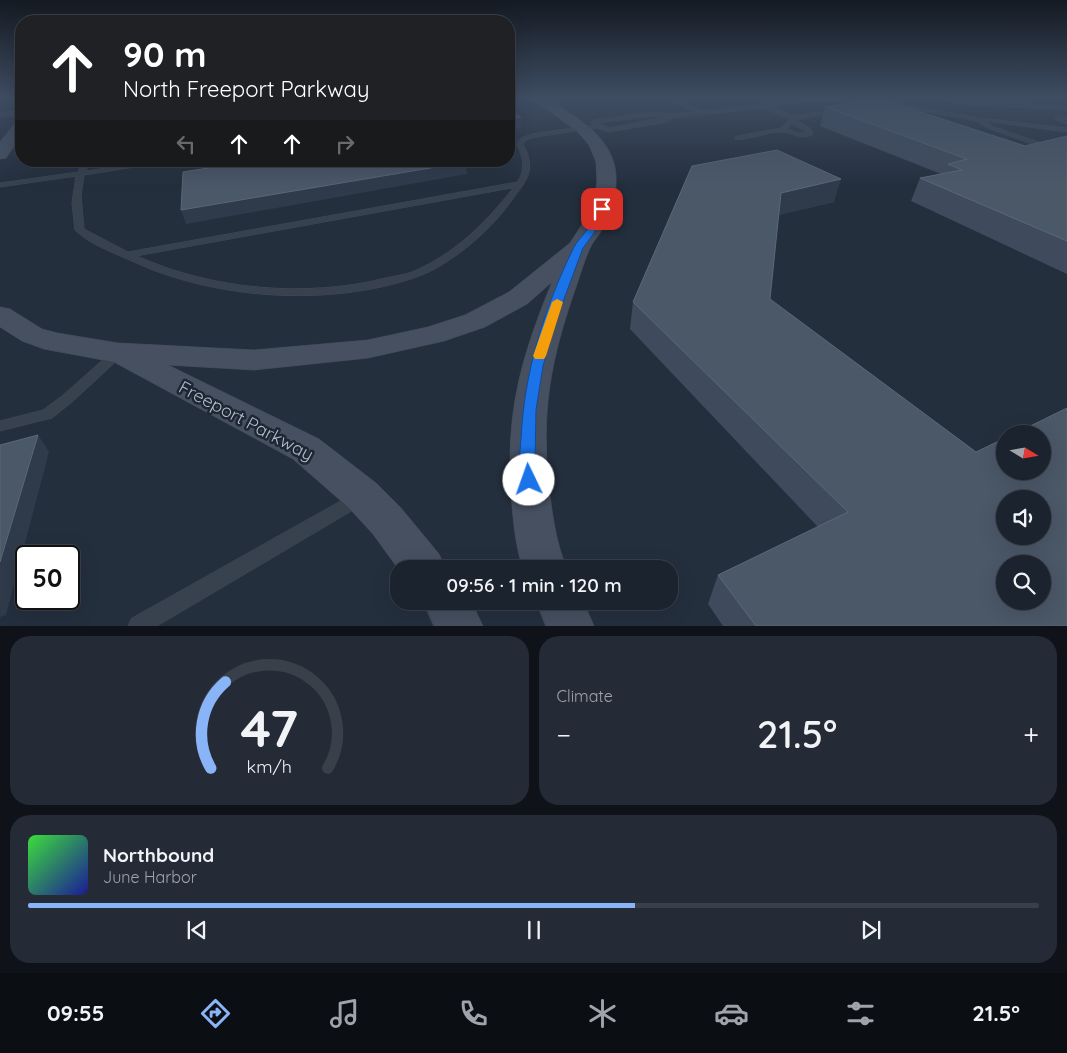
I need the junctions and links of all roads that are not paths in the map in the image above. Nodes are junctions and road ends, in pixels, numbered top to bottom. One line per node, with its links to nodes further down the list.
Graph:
1 (589, 127): 20 (lane)
2 (590, 127): 22 (main road)
3 (591, 127): 4 (lane)
4 (625, 127)
5 (786, 127): 9 (lane)
6 (804, 127): 9 (lane)
7 (993, 127): 14 (lane)
8 (1046, 127): 10 (lane)
9 (784, 130): 12 (lane)
10 (1067, 130)
11 (15, 133): 16 (main road)
12 (737, 138)
13 (1067, 140): 14 (lane)
14 (1041, 145): 15 (lane)
15 (1023, 149)
16 (0, 154)
17 (83, 167): 19 (lane)
18 (128, 167): 19 (lane)
19 (80, 174): 21 (lane); 23 (lane)
20 (519, 184): 23 (lane); 23 (lane)
21 (0, 185)
22 (578, 248): 25 (main road); 29 (main road)
23 (127, 255)
24 (0, 315): 25 (main road)
25 (118, 353): 26 (lane); 27 (main road, Freeport Parkway)
26 (0, 426)
27 (362, 496): 28 (main road, Freeport Parkway); 32 (lane)
28 (417, 560)
29 (543, 560)
30 (451, 610): 33 (main road)
31 (564, 610): 34 (main road)
32 (138, 626)
33 (459, 626)
34 (570, 626)

